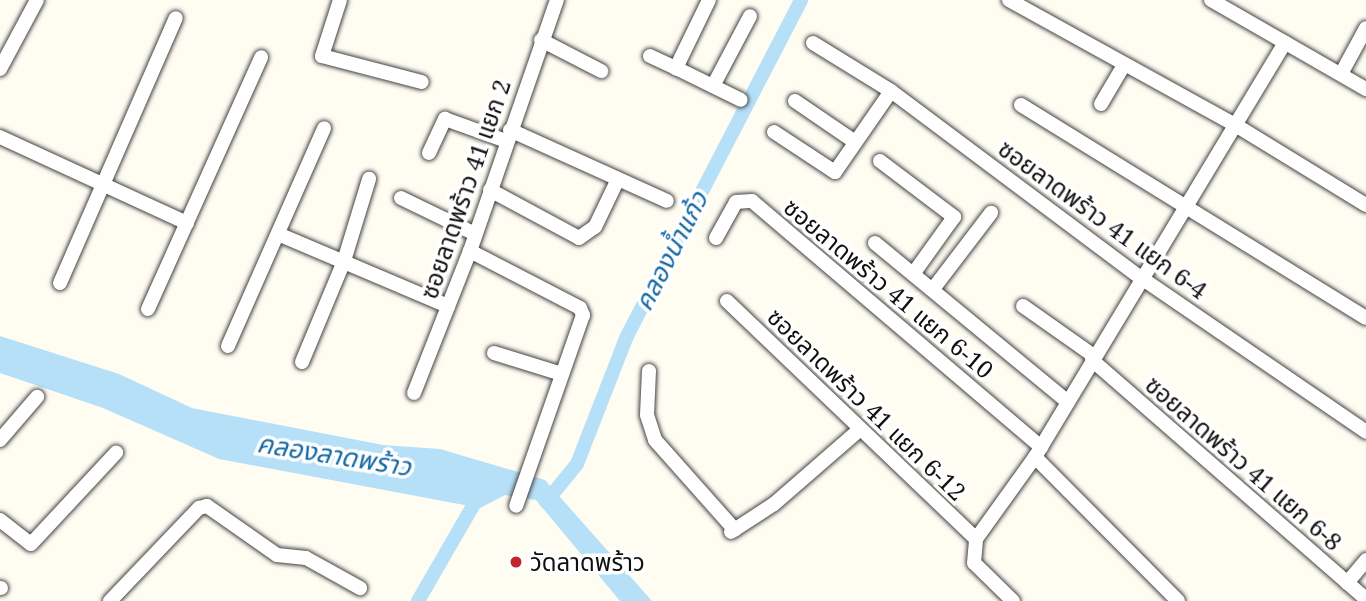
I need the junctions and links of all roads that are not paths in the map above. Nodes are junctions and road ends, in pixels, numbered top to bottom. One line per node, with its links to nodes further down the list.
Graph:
1 (37, 0): 17 (street)
2 (340, 0): 20 (street)
3 (558, 0): 10 (street, ซอยลาดพร้าว 41 แยก 2)
4 (709, 0): 16 (street)
5 (1009, 0): 15 (street)
6 (1211, 0): 12 (street)
7 (750, 16): 21 (street)
8 (176, 18): 38 (street)
9 (1366, 29): 19 (street)
10 (541, 40): 18 (street); 31 (street, ซอยลาดพร้าว 41 แยก 2)
11 (813, 43): 23 (street, ซอยลาดพร้าว 41 แยก 6-4)
12 (1285, 43): 19 (street); 28 (street)
13 (650, 56): 16 (street)
14 (261, 57): 45 (street)
15 (1124, 65): 26 (street); 28 (street)
16 (676, 68): 21 (street)
17 (0, 69)
18 (601, 71)
19 (1341, 74): 22 (street)
20 (422, 82)
21 (713, 86): 24 (street)
22 (1366, 89)
23 (891, 91): 33 (street); 53 (street, ซอยลาดพร้าว 41 แยก 6-4)
24 (741, 100)
25 (794, 101): 33 (street)
26 (1101, 104)
27 (1021, 105): 43 (street)
28 (1237, 126): 42 (street); 43 (street)
29 (324, 128): 46 (street)
30 (774, 132): 33 (street)
31 (508, 136): 34 (street); 36 (street); 39 (street, ซอยลาดพร้าว 41 แยก 2)
32 (0, 137): 38 (street)
33 (855, 142)
34 (429, 153)
35 (880, 161): 52 (street)
36 (618, 178): 39 (street); 41 (street)
37 (369, 179): 51 (street)
38 (103, 183): 45 (street); 54 (street)
39 (490, 190): 47 (street, ซอยลาดพร้าว 41 แยก 2)
40 (401, 198): 47 (street)
41 (667, 201)
42 (1366, 205)
43 (1183, 209): 53 (street); 60 (street)
44 (991, 213): 55 (street)
45 (187, 223): 59 (street)
46 (278, 234): 51 (street); 61 (street)
47 (475, 234): 50 (street, ซอยลาดพร้าว 41 แยก 2)
48 (716, 238): 73 (street, ซอยลาดพร้าว 41 แยก 6-10)
49 (875, 243): 52 (street)
50 (470, 251): 57 (street, ซอยลาดพร้าว 41 แยก 2); 66 (street)
51 (344, 261): 57 (street); 64 (street)
52 (913, 274): 55 (street)
53 (1140, 277): 63 (street); 71 (street, ซอยลาดพร้าว 41 แยก 6-4)
54 (60, 283)
55 (933, 289): 69 (street)
56 (727, 301): 70 (street, ซอยลาดพร้าว 41 แยก 6-12)
57 (448, 306): 67 (street, ซอยลาดพร้าว 41 แยก 2)
58 (1023, 306): 63 (street, ซอยลาดพร้าว 41 แยก 6-8)
59 (148, 309)
60 (1366, 318)
61 (228, 346)
62 (494, 354): 66 (street)
63 (1093, 358): 69 (street); 79 (street, ซอยลาดพร้าว 41 แยก 6-8)
64 (302, 362)
65 (649, 371): 70 (street)
66 (562, 374): 75 (street)
67 (414, 393)
68 (37, 397): 72 (street)
69 (1068, 402): 73 (street)
70 (859, 430): 77 (street, ซอยลาดพร้าว 41 แยก 6-12)
71 (1366, 432)
72 (0, 440)
73 (1038, 452): 77 (street); 84 (street)
74 (116, 453): 76 (street)
75 (516, 506)
76 (0, 520)
77 (976, 540): 83 (street)
78 (1366, 560): 79 (street)
79 (1347, 583): 81 (street, ซอยลาดพร้าว 41 แยก 6-8)
80 (360, 588): 82 (street)
81 (1366, 600)
82 (110, 601)
83 (1013, 601)
84 (1178, 601)

